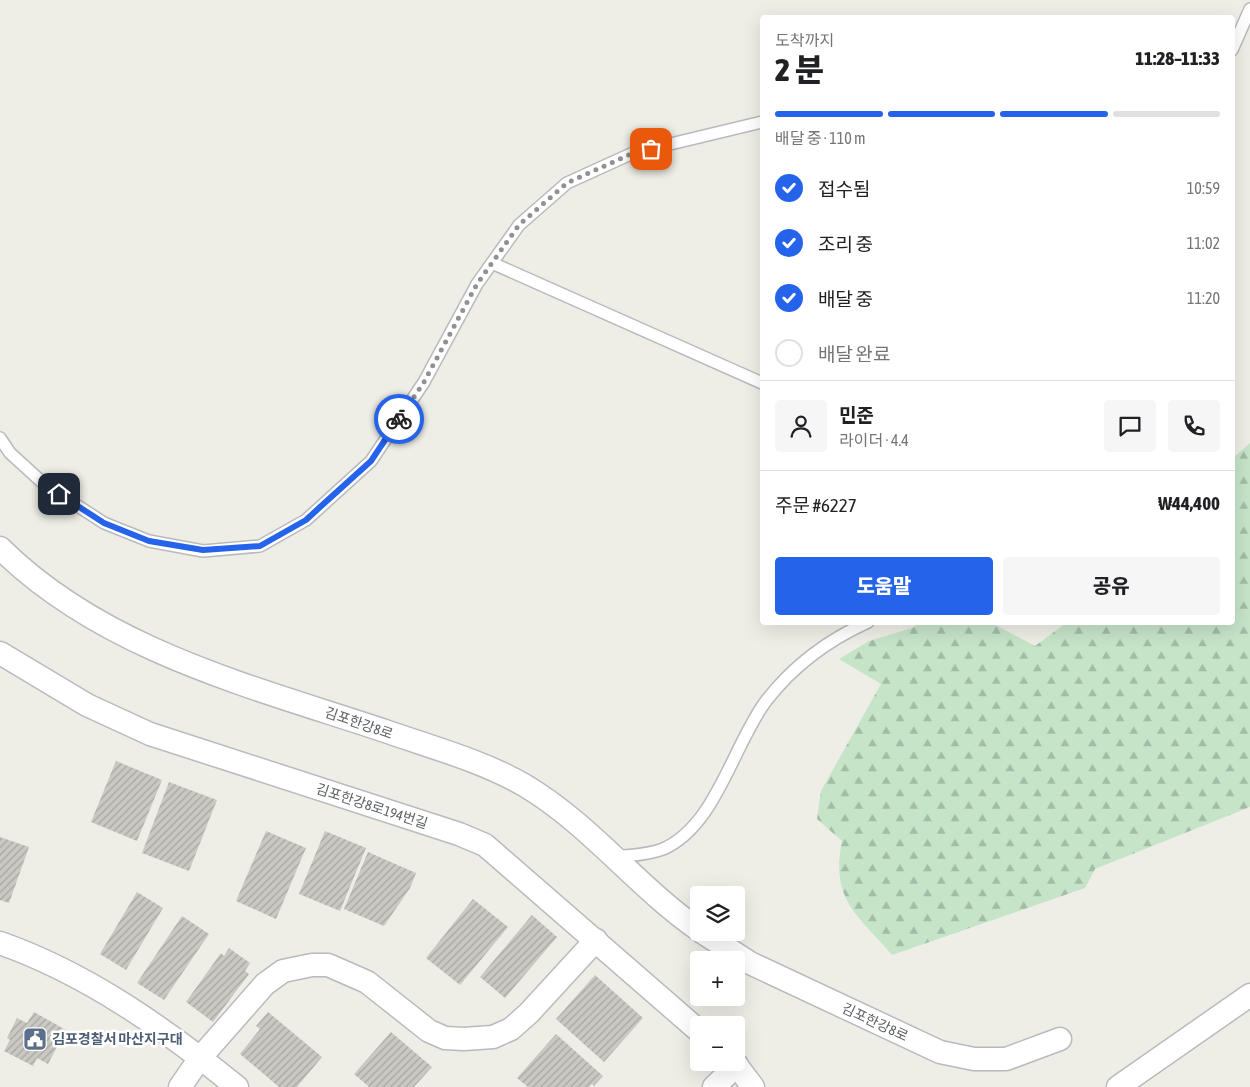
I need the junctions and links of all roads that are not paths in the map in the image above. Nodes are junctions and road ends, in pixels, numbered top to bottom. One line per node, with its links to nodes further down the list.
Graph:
1 (1250, 9): 2 (lane)
2 (1238, 24): 3 (lane)
3 (1235, 37)
4 (760, 122): 5 (lane)
5 (492, 263): 6 (lane); 7 (lane)
6 (760, 382)
7 (0, 438)
8 (0, 548): 11 (street, 김포한강8로)
9 (863, 625): 11 (lane)
10 (0, 654): 13 (street, 김포한강8로194번길)
11 (615, 857): 12 (street, 김포한강8로)
12 (690, 923)
13 (596, 940): 17 (street, 김포한강8로194번길); 19 (street)
14 (716, 941): 18 (street, 김포한강8로)
15 (0, 943): 19 (street)
16 (1250, 995): 26 (street)
17 (690, 1023)
18 (1060, 1039)
19 (200, 1058): 22 (street); 23 (street)
20 (729, 1071): 24 (street)
21 (740, 1071): 25 (street)
22 (180, 1087)
23 (237, 1087)
24 (714, 1087)
25 (753, 1087)
26 (1118, 1087)

